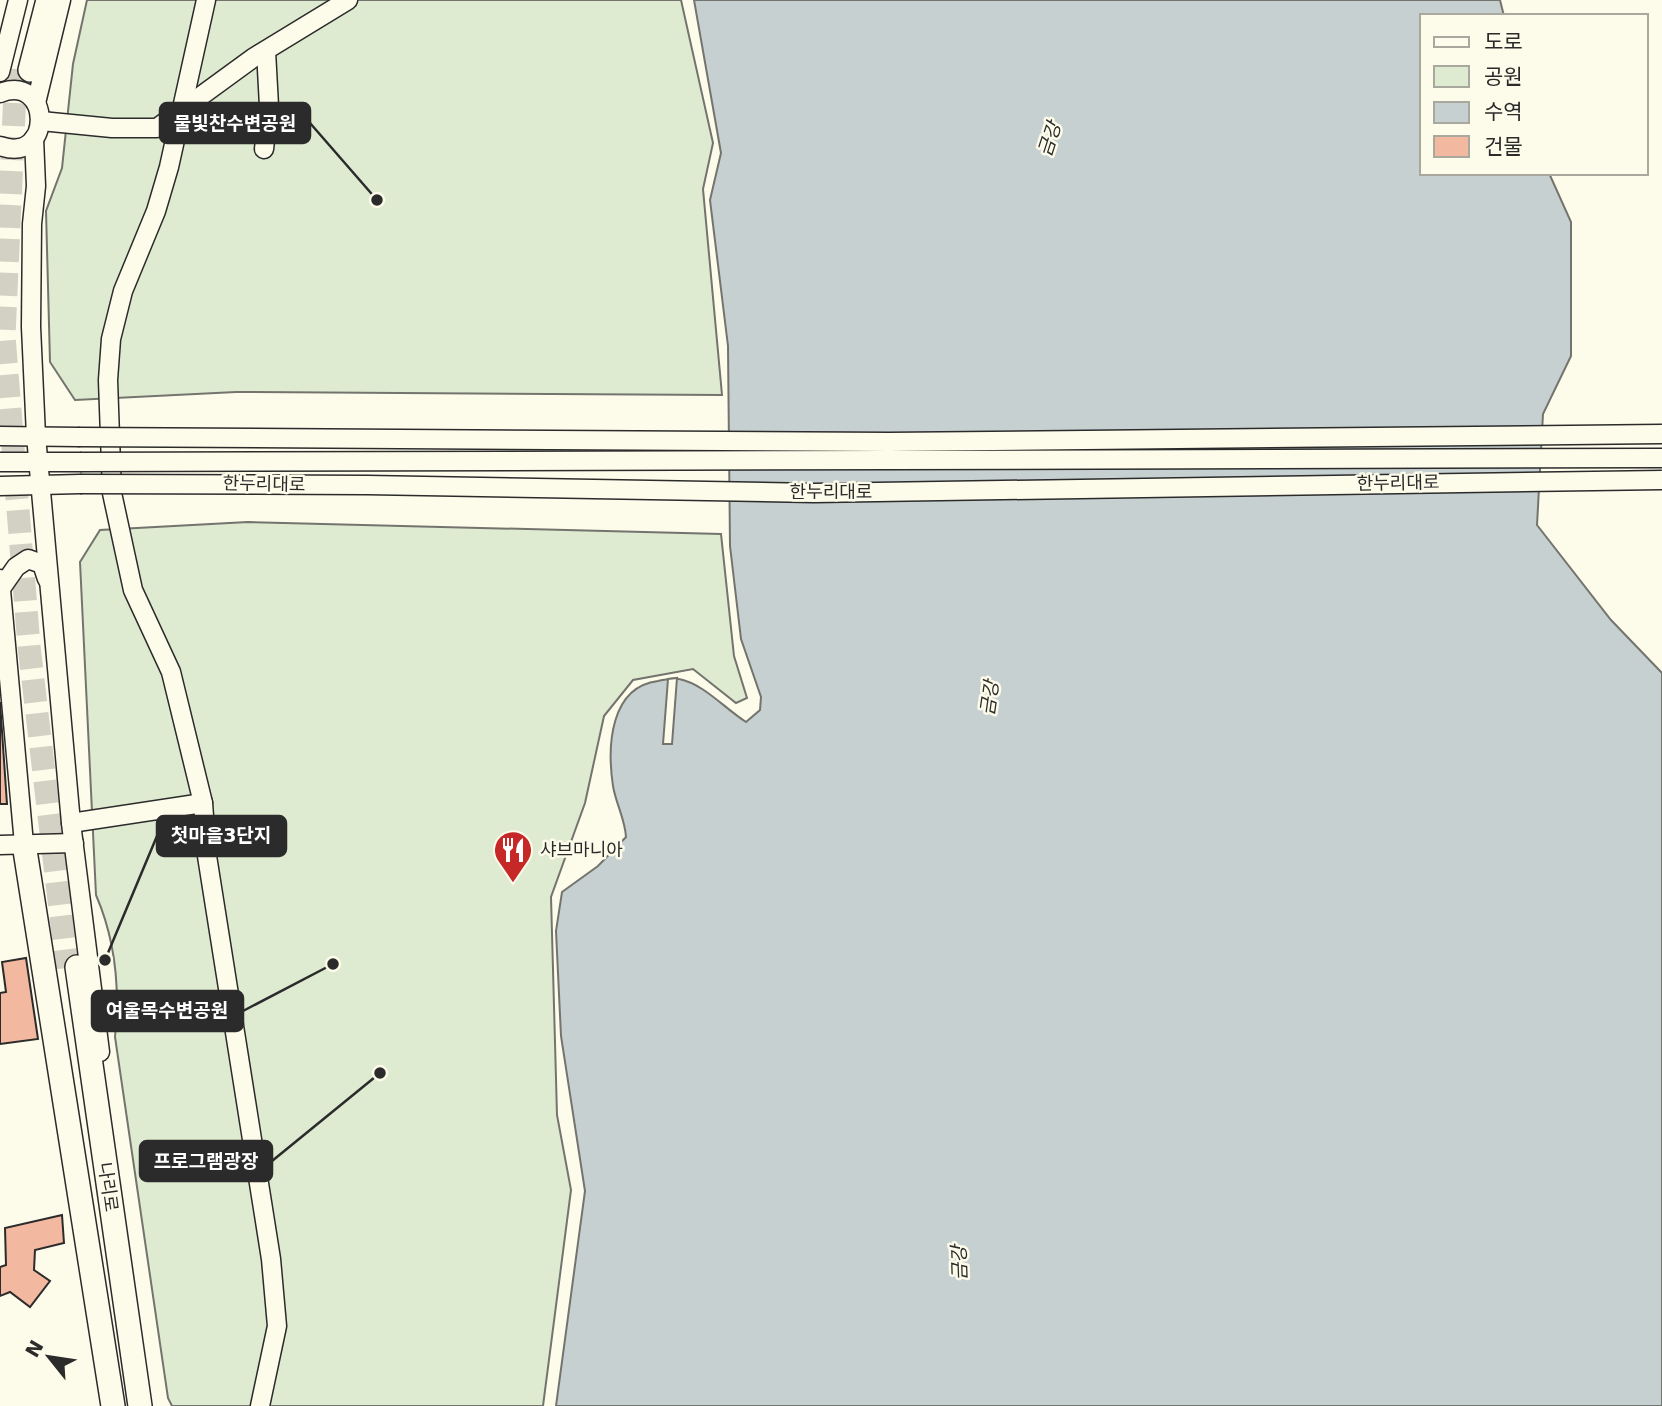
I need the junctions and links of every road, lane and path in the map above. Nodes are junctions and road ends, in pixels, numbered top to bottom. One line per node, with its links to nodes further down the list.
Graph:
1 (18, 0): 8 (street)
2 (35, 0): 8 (main road)
3 (48, 0): 8 (main road)
4 (61, 0): 11 (street)
5 (205, 0): 10 (street)
6 (348, 0): 7 (street)
7 (266, 51): 10 (street); 14 (street)
8 (15, 70)
9 (0, 93): 11 (street)
10 (182, 111): 11 (street); 27 (street)
11 (39, 112): 12 (street)
12 (34, 138): 13 (street); 17 (street)
13 (0, 146)
14 (264, 149)
15 (1662, 434): 17 (street, bridge)
16 (0, 436): 17 (street)
17 (36, 436): 19 (street)
18 (1662, 458): 19 (street, bridge)
19 (40, 462): 20 (street); 22 (street)
20 (0, 463)
21 (1662, 480): 22 (street, 한누리대로, bridge)
22 (40, 483): 23 (street, 한누리대로); 25 (street)
23 (0, 486)
24 (1, 583): 25 (street); 26 (street)
25 (48, 583): 28 (street)
26 (3, 649): 30 (street)
27 (203, 803): 28 (street); 36 (street)
28 (71, 823): 29 (street)
29 (74, 843): 30 (street); 32 (street)
30 (24, 844): 31 (street); 33 (main road)
31 (0, 845)
32 (135, 1375): 33 (main road, 나리로); 35 (main road, 나리로)
33 (107, 1378): 34 (main road)
34 (113, 1406)
35 (140, 1406)
36 (260, 1406)

